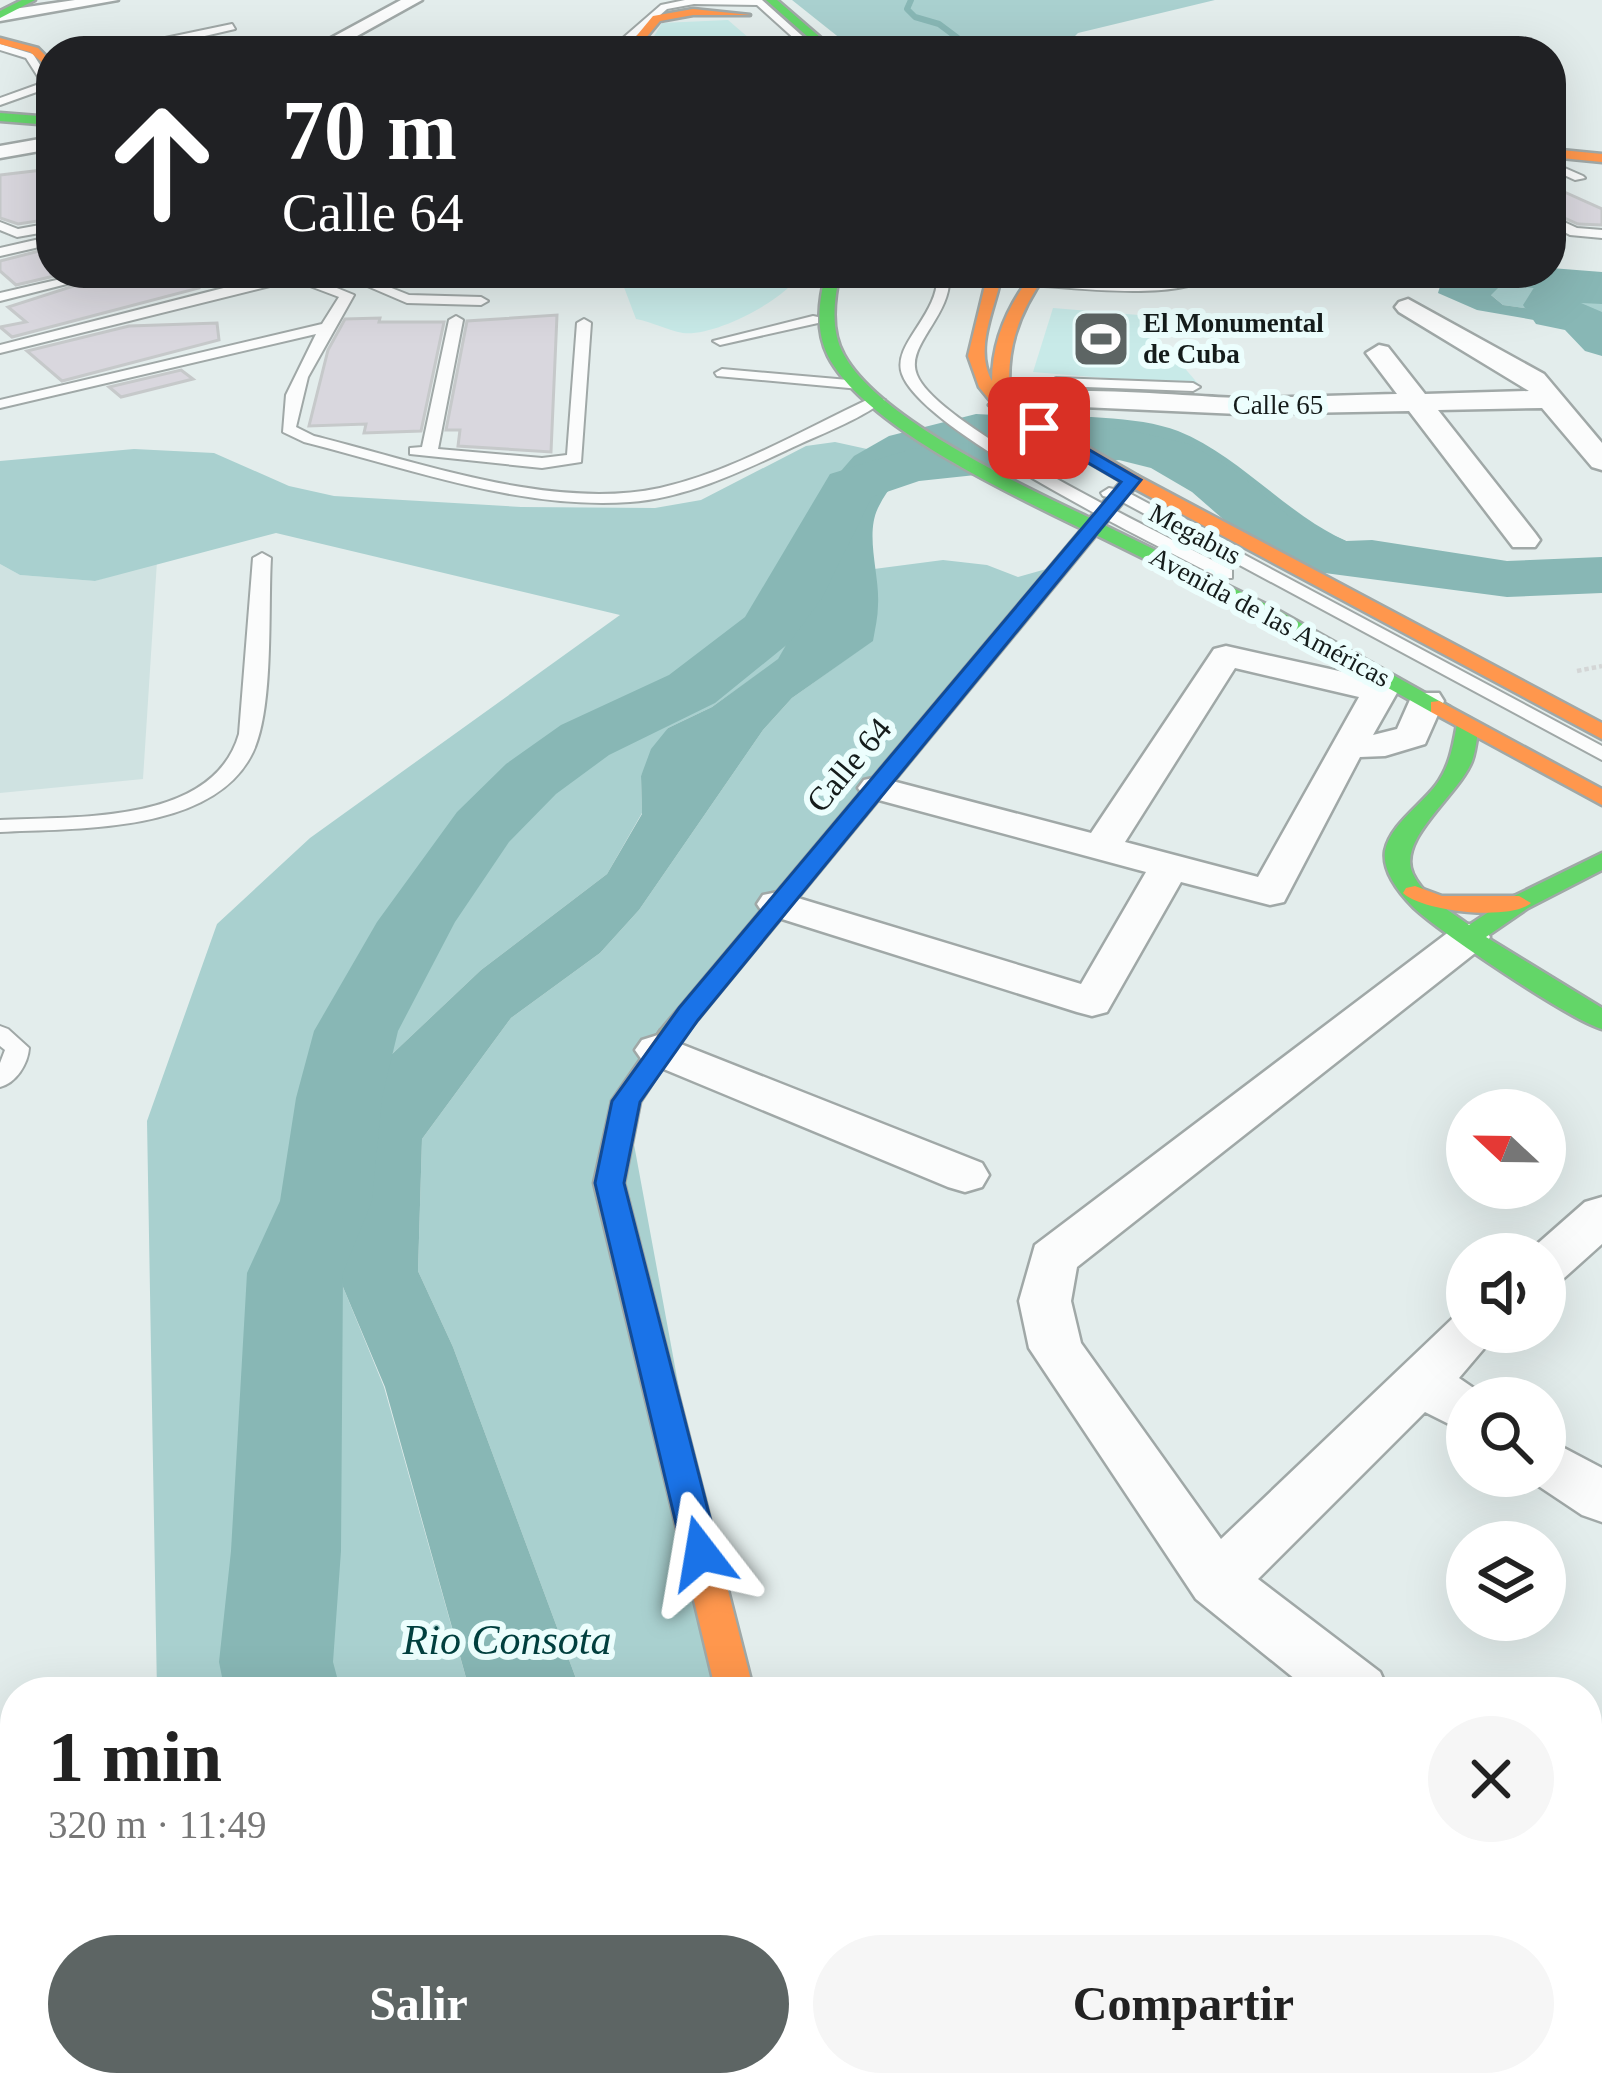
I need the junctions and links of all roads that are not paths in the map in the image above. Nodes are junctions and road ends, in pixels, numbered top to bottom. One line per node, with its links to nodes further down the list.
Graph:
1 (20, 0): 7 (lane)
2 (31, 0): 7 (main road)
3 (110, 0): 7 (street)
4 (414, 0): 10 (street)
5 (680, 0): 11 (main road)
6 (750, 4): 12 (lane); 13 (main road); 14 (main road); 15 (lane); 16 (lane); 17 (main road)
7 (0, 14)
8 (232, 27): 9 (lane)
9 (181, 36)
10 (345, 36)
11 (619, 36)
12 (629, 36)
13 (642, 36)
14 (772, 36)
15 (783, 36)
16 (794, 36)
17 (805, 36)
18 (0, 44): 19 (main road)
19 (36, 54)
20 (36, 86): 21 (lane)
21 (0, 102)
22 (0, 114): 23 (main road)
23 (36, 118)
24 (1566, 142): 26 (main road)
25 (36, 146): 27 (street)
26 (1602, 146)
27 (0, 152)
28 (1566, 154): 29 (main road)
29 (1602, 158)
30 (1566, 172): 31 (lane)
31 (1579, 178)
32 (0, 226): 34 (lane)
33 (1566, 228): 35 (lane)
34 (36, 230)
35 (1602, 234)
36 (36, 245): 37 (lane)
37 (0, 253)
38 (39, 288): 47 (lane)
39 (237, 288): 58 (lane)
40 (328, 288): 53 (lane)
41 (380, 288): 48 (lane)
42 (813, 288): 51 (main road)
43 (832, 288): 60 (main road)
44 (942, 288): 74 (lane, Megabus)
45 (994, 288): 70 (main road)
46 (1028, 288): 70 (main road)
47 (0, 297)
48 (481, 301)
49 (1408, 307): 66 (street)
50 (456, 320): 72 (lane)
51 (813, 320): 54 (lane); 60 (main road)
52 (584, 323): 72 (lane)
53 (328, 327): 69 (lane); 71 (lane)
54 (768, 330): 56 (lane); 57 (lane)
55 (860, 334): 65 (main road)
56 (752, 339)
57 (720, 341)
58 (0, 349)
59 (1379, 353): 68 (street)
60 (839, 362): 65 (main road)
61 (761, 371): 63 (lane)
62 (722, 373): 63 (lane)
63 (777, 380): 65 (lane)
64 (1192, 387): 67 (lane)
65 (869, 393): 71 (lane); 74 (main road)
66 (1554, 399): 68 (street, Calle 65); 73 (street)
67 (1045, 402): 68 (street, Calle 65); 70 (street, Calle 65)
68 (1422, 403): 76 (street)
69 (0, 404)
70 (1004, 405): 75 (main road, Avenida de las Américas)
71 (288, 429): 72 (lane)
72 (429, 454)
73 (1602, 461)
74 (1066, 498): 75 (lane, Megabus); 75 (main road)
75 (1108, 511): 78 (main road, Avenida de las Américas); 80 (main road, Avenida de las Américas); 82 (lane, Megabus); 83 (lane, Megabus); 84 (main road, Calle 64)
76 (1524, 540)
77 (262, 559): 86 (lane)
78 (1426, 701): 79 (main road, Avenida de las Américas); 81 (street)
79 (1468, 724): 85 (main road, Avenida de las Américas); 90 (main road)
80 (1602, 732)
81 (1347, 747): 87 (street); 89 (street)
82 (1602, 754)
83 (1602, 779)
84 (877, 788): 87 (street); 92 (main road, Calle 64)
85 (1602, 798)
86 (0, 826)
87 (1101, 848): 89 (street)
88 (1602, 860): 91 (main road)
89 (1170, 866): 92 (street)
90 (1412, 892): 91 (main road); 93 (main road)
91 (1519, 903): 93 (main road)
92 (778, 904): 96 (main road, Calle 64)
93 (1469, 937): 94 (main road); 106 (street)
94 (1602, 1020)
95 (0, 1034): 97 (lane)
96 (658, 1050): 98 (street); 107 (main road, Calle 64)
97 (0, 1079)
98 (965, 1175)
99 (1602, 1215): 100 (street)
100 (1566, 1247)
101 (1448, 1353): 102 (street)
102 (1419, 1379): 103 (street); 106 (street)
103 (1446, 1397)
104 (1566, 1475): 105 (street)
105 (1602, 1498)
106 (1217, 1581): 108 (street)
107 (731, 1677)
108 (1339, 1677)

